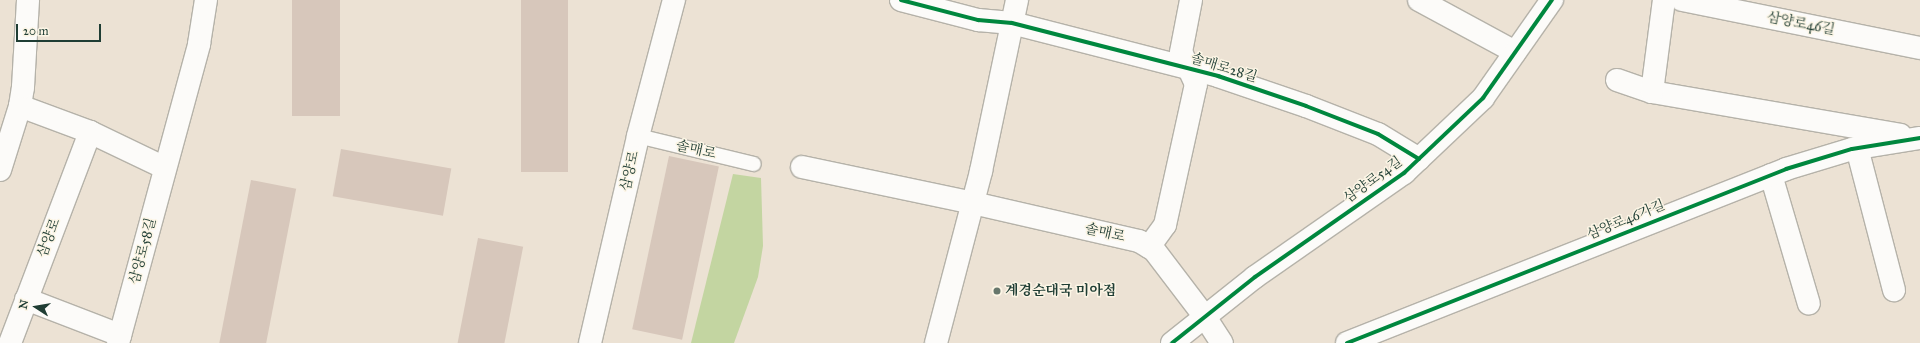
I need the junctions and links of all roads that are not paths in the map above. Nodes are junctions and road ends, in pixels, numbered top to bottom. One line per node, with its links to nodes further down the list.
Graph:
1 (28, 0): 17 (street)
2 (206, 0): 26 (street, 삼양로58길)
3 (674, 0): 19 (street, 삼양로)
4 (901, 0): 11 (street)
5 (1017, 0): 11 (street)
6 (1191, 0): 14 (street, 솔매로28길)
7 (1419, 0): 13 (street)
8 (1552, 0): 13 (street, 삼양로54길)
9 (1664, 0): 16 (street)
10 (1682, 0): 12 (street, 삼양로46길)
11 (1012, 23): 14 (street, 솔매로28길); 29 (street)
12 (1920, 48)
13 (1515, 52): 23 (street, 삼양로54길)
14 (1190, 68): 23 (street, 솔매로28길); 30 (street, 솔매로28길)
15 (1617, 80): 16 (street, 삼양로46가길)
16 (1652, 92): 21 (street, 삼양로46가길)
17 (20, 106): 18 (street); 20 (street)
18 (90, 132): 26 (street); 32 (street, 삼양로)
19 (638, 136): 24 (lane, 솔매로); 37 (street, 삼양로)
20 (5, 137): 27 (street)
21 (1919, 138): 22 (street, 삼양로46가길)
22 (1857, 148): 28 (street, 삼양로46가길); 31 (street)
23 (1419, 159): 34 (street, 삼양로54길)
24 (754, 164)
25 (802, 167): 29 (street, 솔매로)
26 (166, 168): 35 (street, 삼양로58길)
27 (0, 170)
28 (1771, 175): 33 (street); 41 (street, 삼양로46가길)
29 (973, 203): 30 (street, 솔매로); 38 (street)
30 (1149, 247): 34 (street, 솔매로)
31 (1894, 290)
32 (26, 299): 35 (street, 삼양로58길); 36 (street, 삼양로)
33 (1809, 304)
34 (1205, 317): 39 (street, 삼양로54길); 40 (street)
35 (119, 339)
36 (10, 343)
37 (590, 343)
38 (936, 343)
39 (1172, 343)
40 (1222, 343)
41 (1347, 343)

